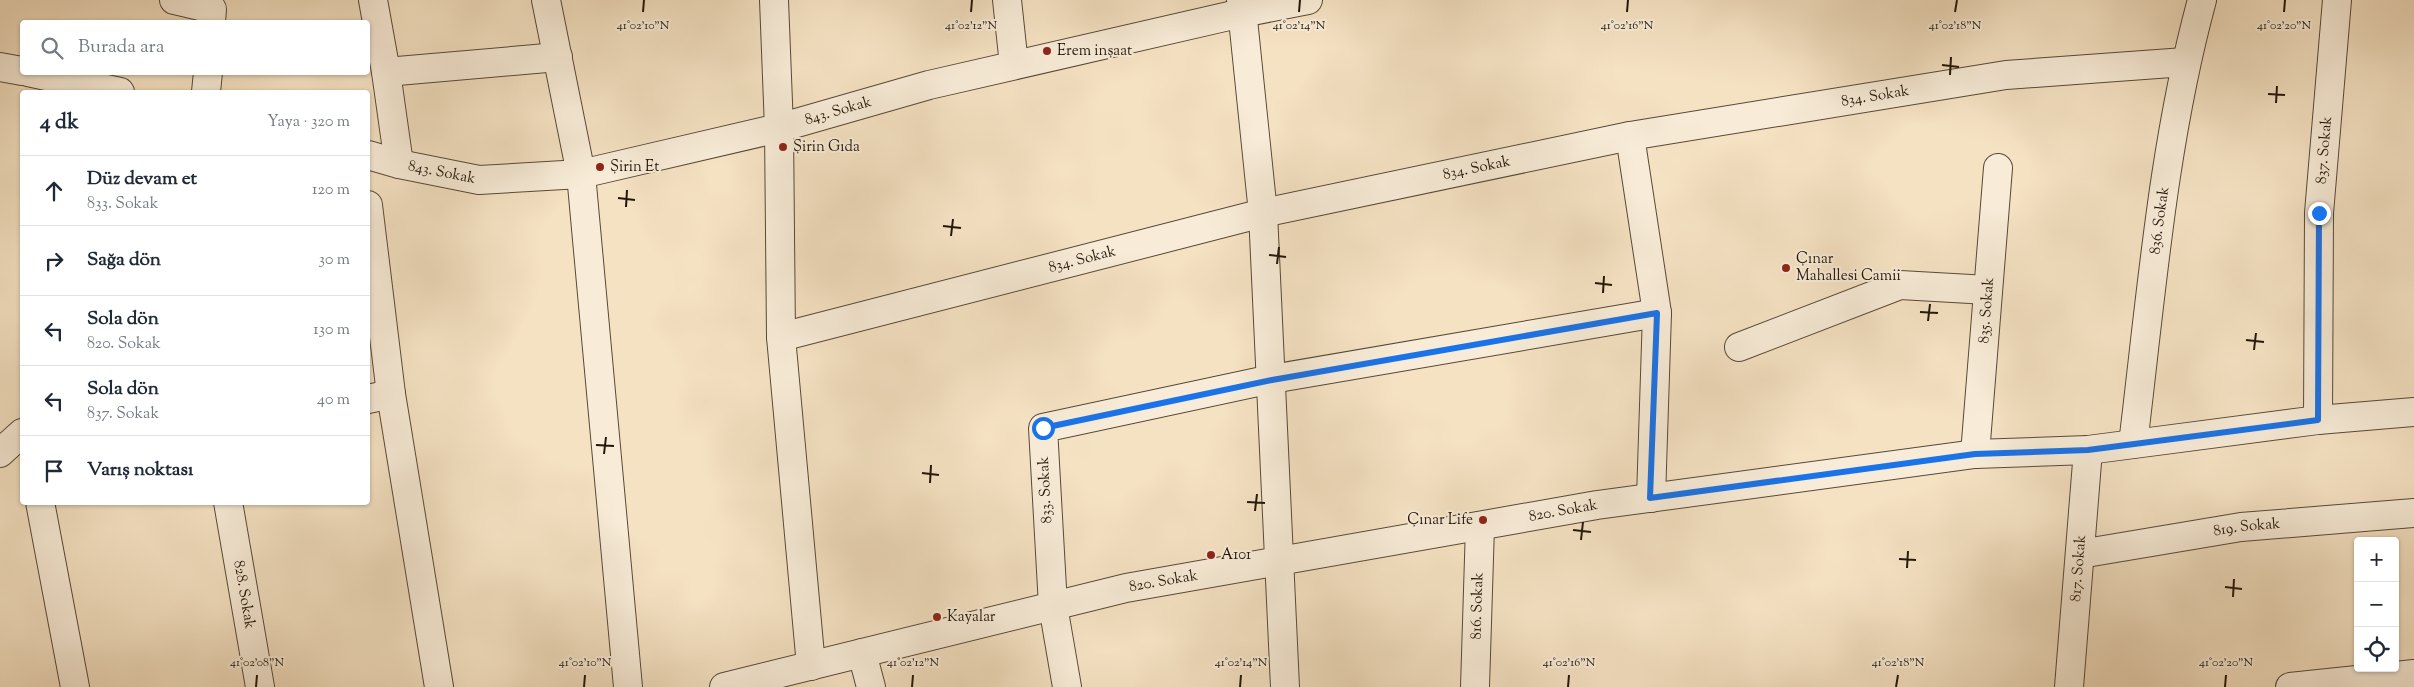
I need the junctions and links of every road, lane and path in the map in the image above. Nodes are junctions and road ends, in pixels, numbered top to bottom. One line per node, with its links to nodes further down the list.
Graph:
1 (174, 0): 10 (street)
2 (373, 0): 16 (street)
3 (546, 0): 11 (street)
4 (774, 0): 21 (street)
5 (1007, 0): 13 (street)
6 (1308, 0): 9 (street, 843. Sokak)
7 (2202, 0): 12 (street, 836. Sokak)
8 (2336, 0): 36 (street, 837. Sokak)
9 (1241, 6): 13 (street, 843. Sokak); 27 (street)
10 (211, 20)
11 (558, 57): 16 (street); 26 (street)
12 (2185, 62): 22 (street, 834. Sokak); 38 (street, 836. Sokak)
13 (1014, 65): 21 (street, 843. Sokak)
14 (0, 66): 15 (street)
15 (20, 71)
16 (386, 72): 24 (street)
17 (42, 75): 19 (street)
18 (208, 75): 20 (street)
19 (111, 90)
20 (206, 90)
21 (779, 128): 26 (street, 843. Sokak); 31 (street)
22 (1630, 136): 27 (street, 834. Sokak); 30 (street)
23 (370, 155): 24 (street, 843. Sokak)
24 (399, 164): 26 (street, 843. Sokak)
25 (1998, 168): 29 (street, 835. Sokak)
26 (581, 174): 56 (street)
27 (1262, 213): 31 (street, 834. Sokak); 33 (street)
28 (370, 240): 34 (street)
29 (1988, 290): 32 (street); 41 (street, 835. Sokak)
30 (1657, 313): 33 (street, 833. Sokak); 42 (street)
31 (781, 336): 51 (street)
32 (1739, 347)
33 (1272, 380): 48 (street); 49 (street, 833. Sokak)
34 (379, 397): 55 (street)
35 (2414, 412): 36 (street, 820. Sokak)
36 (2318, 420): 38 (street, 820. Sokak)
37 (20, 435): 40 (street)
38 (2133, 444): 39 (street, 820. Sokak)
39 (2088, 450): 41 (street, 820. Sokak); 47 (street, 817. Sokak)
40 (0, 453)
41 (1975, 454): 42 (street, 820. Sokak)
42 (1650, 498): 46 (street, 820. Sokak)
43 (41, 505): 53 (street)
44 (229, 505): 54 (street, 828. Sokak)
45 (2414, 513): 47 (street, 819. Sokak)
46 (1480, 526): 48 (street, 820. Sokak); 61 (street, 816. Sokak)
47 (2080, 554): 62 (street, 817. Sokak)
48 (1279, 561): 49 (street, 820. Sokak); 60 (street)
49 (1053, 606): 50 (street, 820. Sokak); 59 (street)
50 (862, 653): 51 (street, 820. Sokak); 58 (street)
51 (810, 666): 57 (street, 820. Sokak)
52 (2414, 674): 63 (street)
53 (75, 687)
54 (260, 687)
55 (439, 687)
56 (628, 687)
57 (724, 687)
58 (871, 687)
59 (1067, 687)
60 (1286, 687)
61 (1474, 687)
62 (2069, 687)
63 (2290, 687)

